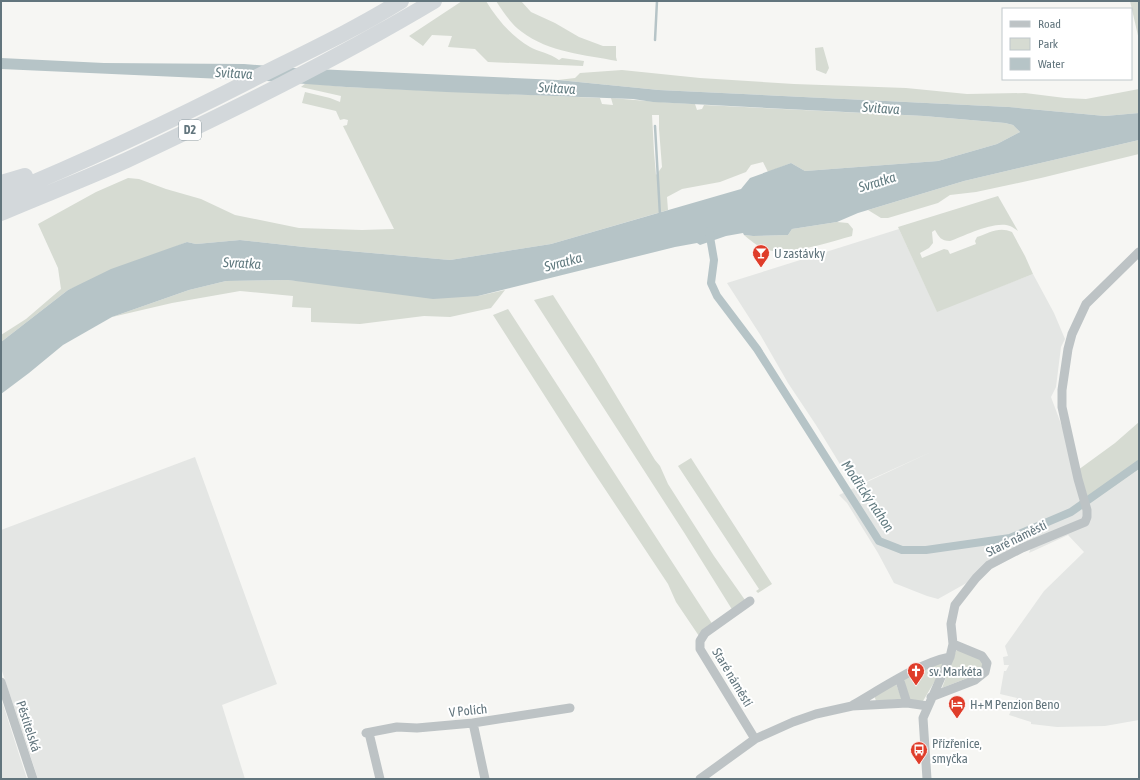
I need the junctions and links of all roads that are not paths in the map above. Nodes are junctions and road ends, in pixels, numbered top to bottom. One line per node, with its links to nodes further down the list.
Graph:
1 (402, 1): 3 (highway, D2)
2 (434, 1): 6 (highway, D2)
3 (114, 147): 4 (highway); 5 (highway, D2)
4 (1, 183)
5 (1, 196)
6 (1, 213)
7 (1139, 252): 9 (street, Staré náměstí)
8 (750, 601): 19 (street, Staré náměstí)
9 (953, 644): 10 (street, Staré náměstí); 13 (street)
10 (950, 658): 11 (street); 13 (street, Staré náměstí)
11 (900, 678): 14 (street); 15 (street)
12 (1, 682): 20 (street, Pěstitelská)
13 (932, 697): 16 (street, Staré náměstí)
14 (907, 704): 15 (street); 16 (street)
15 (852, 706): 19 (street)
16 (928, 706): 24 (street, Staré náměstí)
17 (570, 708): 18 (street, V Polích)
18 (473, 724): 21 (street, V Polích); 22 (street)
19 (755, 739): 23 (street)
20 (33, 779)
21 (380, 779)
22 (485, 779)
23 (700, 779)
24 (927, 779)

